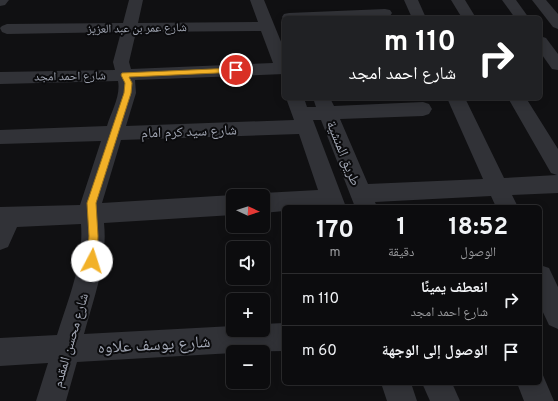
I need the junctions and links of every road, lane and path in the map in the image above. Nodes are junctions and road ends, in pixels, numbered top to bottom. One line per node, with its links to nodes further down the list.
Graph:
1 (136, 0): 14 (street, شارع محسن المقدم)
2 (257, 0): 13 (street)
3 (411, 0): 9 (street)
4 (458, 0): 10 (street)
5 (509, 0): 11 (street)
6 (539, 0): 12 (street)
7 (288, 13): 8 (street)
8 (385, 13)
9 (418, 16)
10 (468, 16)
11 (521, 16)
12 (558, 24)
13 (268, 26): 14 (street, شارع عمر بن عبد العزيز); 17 (street)
14 (128, 28): 15 (street, شارع عمر بن عبد العزيز); 20 (street, شارع محسن المقدم)
15 (7, 30)
16 (542, 44): 18 (street)
17 (282, 63)
18 (558, 65)
19 (282, 68): 20 (street, شارع احمد امجد)
20 (125, 75): 21 (street, شارع احمد امجد); 27 (street, شارع محسن المقدم)
21 (0, 78)
22 (457, 100): 31 (street)
23 (518, 100): 29 (street)
24 (325, 106): 25 (street, شارع سيد كرم امام); 26 (street, شارع سيد كرم امام); 33 (street, طريق المنشية)
25 (423, 110)
26 (301, 113): 27 (street, شارع سيد كرم امام); 35 (street, طريق المنشية)
27 (114, 133): 28 (street, شارع سيد كرم امام); 38 (street, شارع محسن المقدم)
28 (0, 137)
29 (558, 167)
30 (558, 184): 31 (street)
31 (498, 187): 32 (street); 37 (street)
32 (461, 198): 33 (street)
33 (363, 200)
34 (270, 203): 35 (street)
35 (334, 203)
36 (226, 205): 38 (street)
37 (506, 205)
38 (92, 214): 39 (street); 44 (street, شارع محسن المقدم)
39 (5, 217): 40 (street)
40 (0, 239)
41 (542, 282): 42 (street)
42 (558, 316)
43 (282, 337): 44 (street, شارع يوسف علاوه)
44 (67, 349): 45 (street, شارع يوسف علاوه); 49 (street, شارع محسن المقدم)
45 (0, 352)
46 (397, 385): 50 (street)
47 (439, 385): 51 (street)
48 (533, 385): 52 (street)
49 (52, 401)
50 (402, 401)
51 (445, 401)
52 (539, 401)

